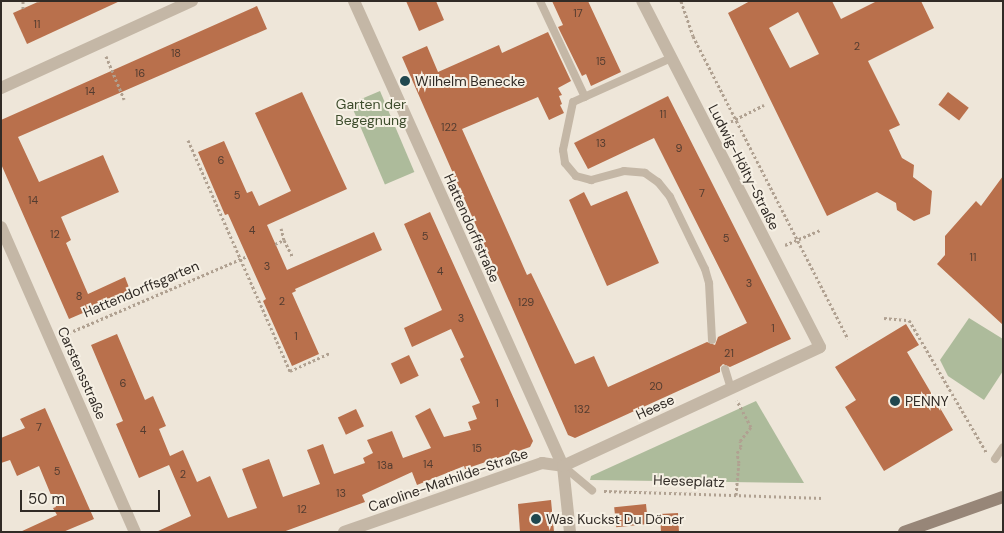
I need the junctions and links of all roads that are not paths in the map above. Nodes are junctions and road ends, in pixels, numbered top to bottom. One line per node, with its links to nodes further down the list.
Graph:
1 (192, 1): 6 (street)
2 (354, 1): 15 (street, Hattendorffstraße)
3 (540, 1): 7 (lane)
4 (642, 1): 5 (street, Ludwig-Hölty-Straße)
5 (671, 58): 7 (lane); 10 (street, Ludwig-Hölty-Straße)
6 (1, 88)
7 (585, 97): 9 (lane)
8 (1, 227): 18 (street, Carstensstraße)
9 (712, 340)
10 (820, 347): 12 (street, Heese)
11 (725, 369): 12 (lane)
12 (731, 389): 15 (street, Heese)
13 (1003, 447): 14 (lane)
14 (995, 459)
15 (563, 466): 16 (lane); 19 (street, Caroline-Mathilde-Straße); 20 (street)
16 (592, 490)
17 (1003, 497): 21 (street)
18 (135, 532)
19 (344, 532)
20 (570, 532)
21 (904, 532)

